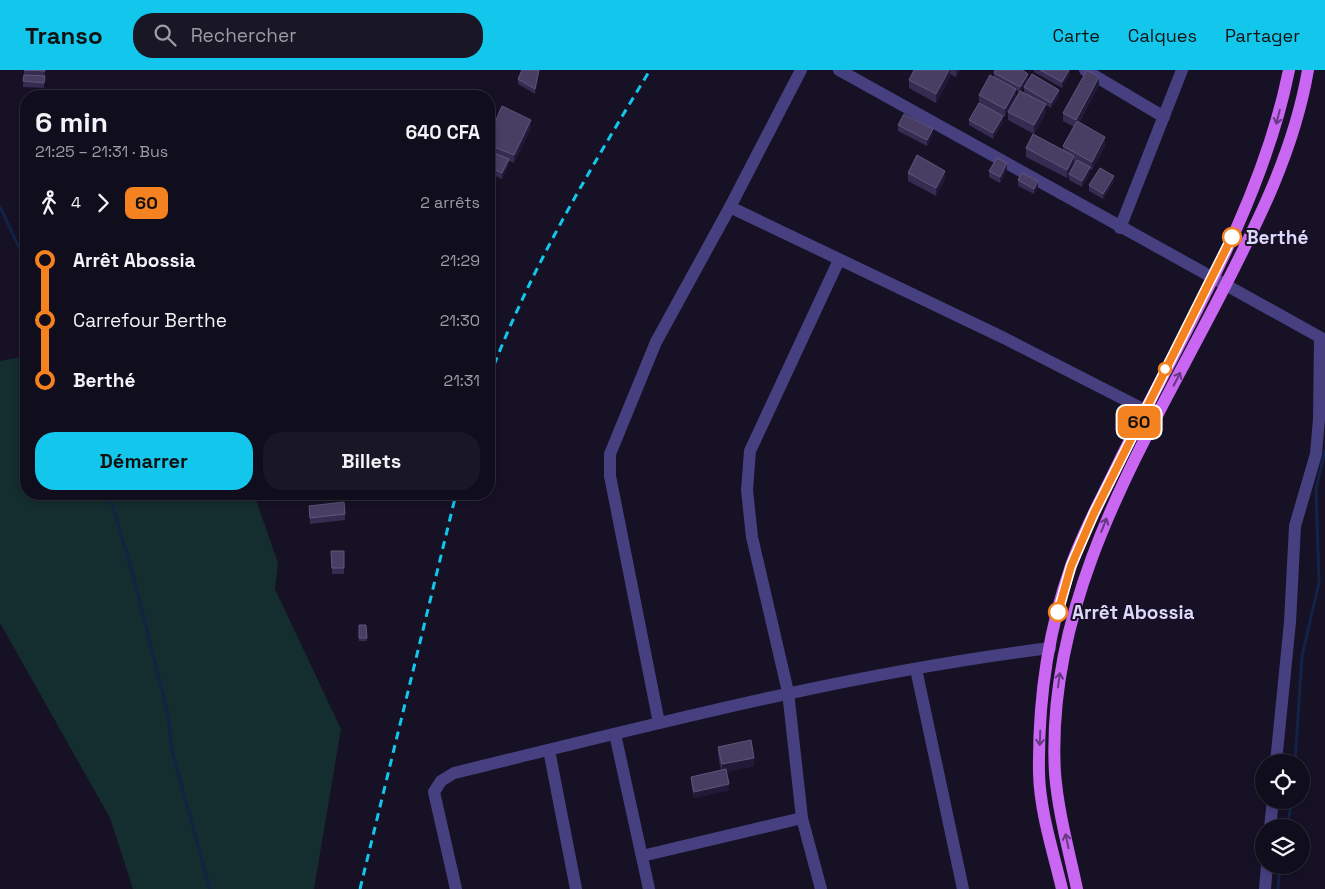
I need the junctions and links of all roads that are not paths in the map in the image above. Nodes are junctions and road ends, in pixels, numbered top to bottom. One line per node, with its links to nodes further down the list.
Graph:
1 (801, 70): 8 (street)
2 (839, 70): 9 (street)
3 (1085, 70): 7 (street)
4 (1182, 70): 7 (street)
5 (1289, 70): 11 (main road, one-way to 11)
6 (1308, 70): 12 (main road)
7 (1164, 117): 9 (street)
8 (730, 207): 10 (street); 18 (street)
9 (1120, 228): 11 (street)
10 (839, 260): 14 (street); 17 (street)
11 (1211, 279): 12 (street); 14 (main road)
12 (1225, 286): 13 (street); 31 (main road, one-way to 12)
13 (1323, 339): 21 (street)
14 (1145, 410): 15 (main road)
15 (1050, 648): 16 (street); 30 (main road, one-way to 30)
16 (916, 669): 17 (street); 29 (street)
17 (788, 692): 18 (street); 22 (street)
18 (659, 724): 19 (street)
19 (615, 734): 20 (street); 23 (street)
20 (549, 750): 25 (street); 26 (street)
21 (1277, 754)
22 (802, 818): 23 (street); 28 (street)
23 (642, 856): 27 (street)
24 (1266, 874): 32 (street)
25 (456, 889)
26 (576, 889)
27 (649, 889)
28 (821, 889)
29 (963, 889)
30 (1062, 889)
31 (1077, 889)
32 (1265, 889)

